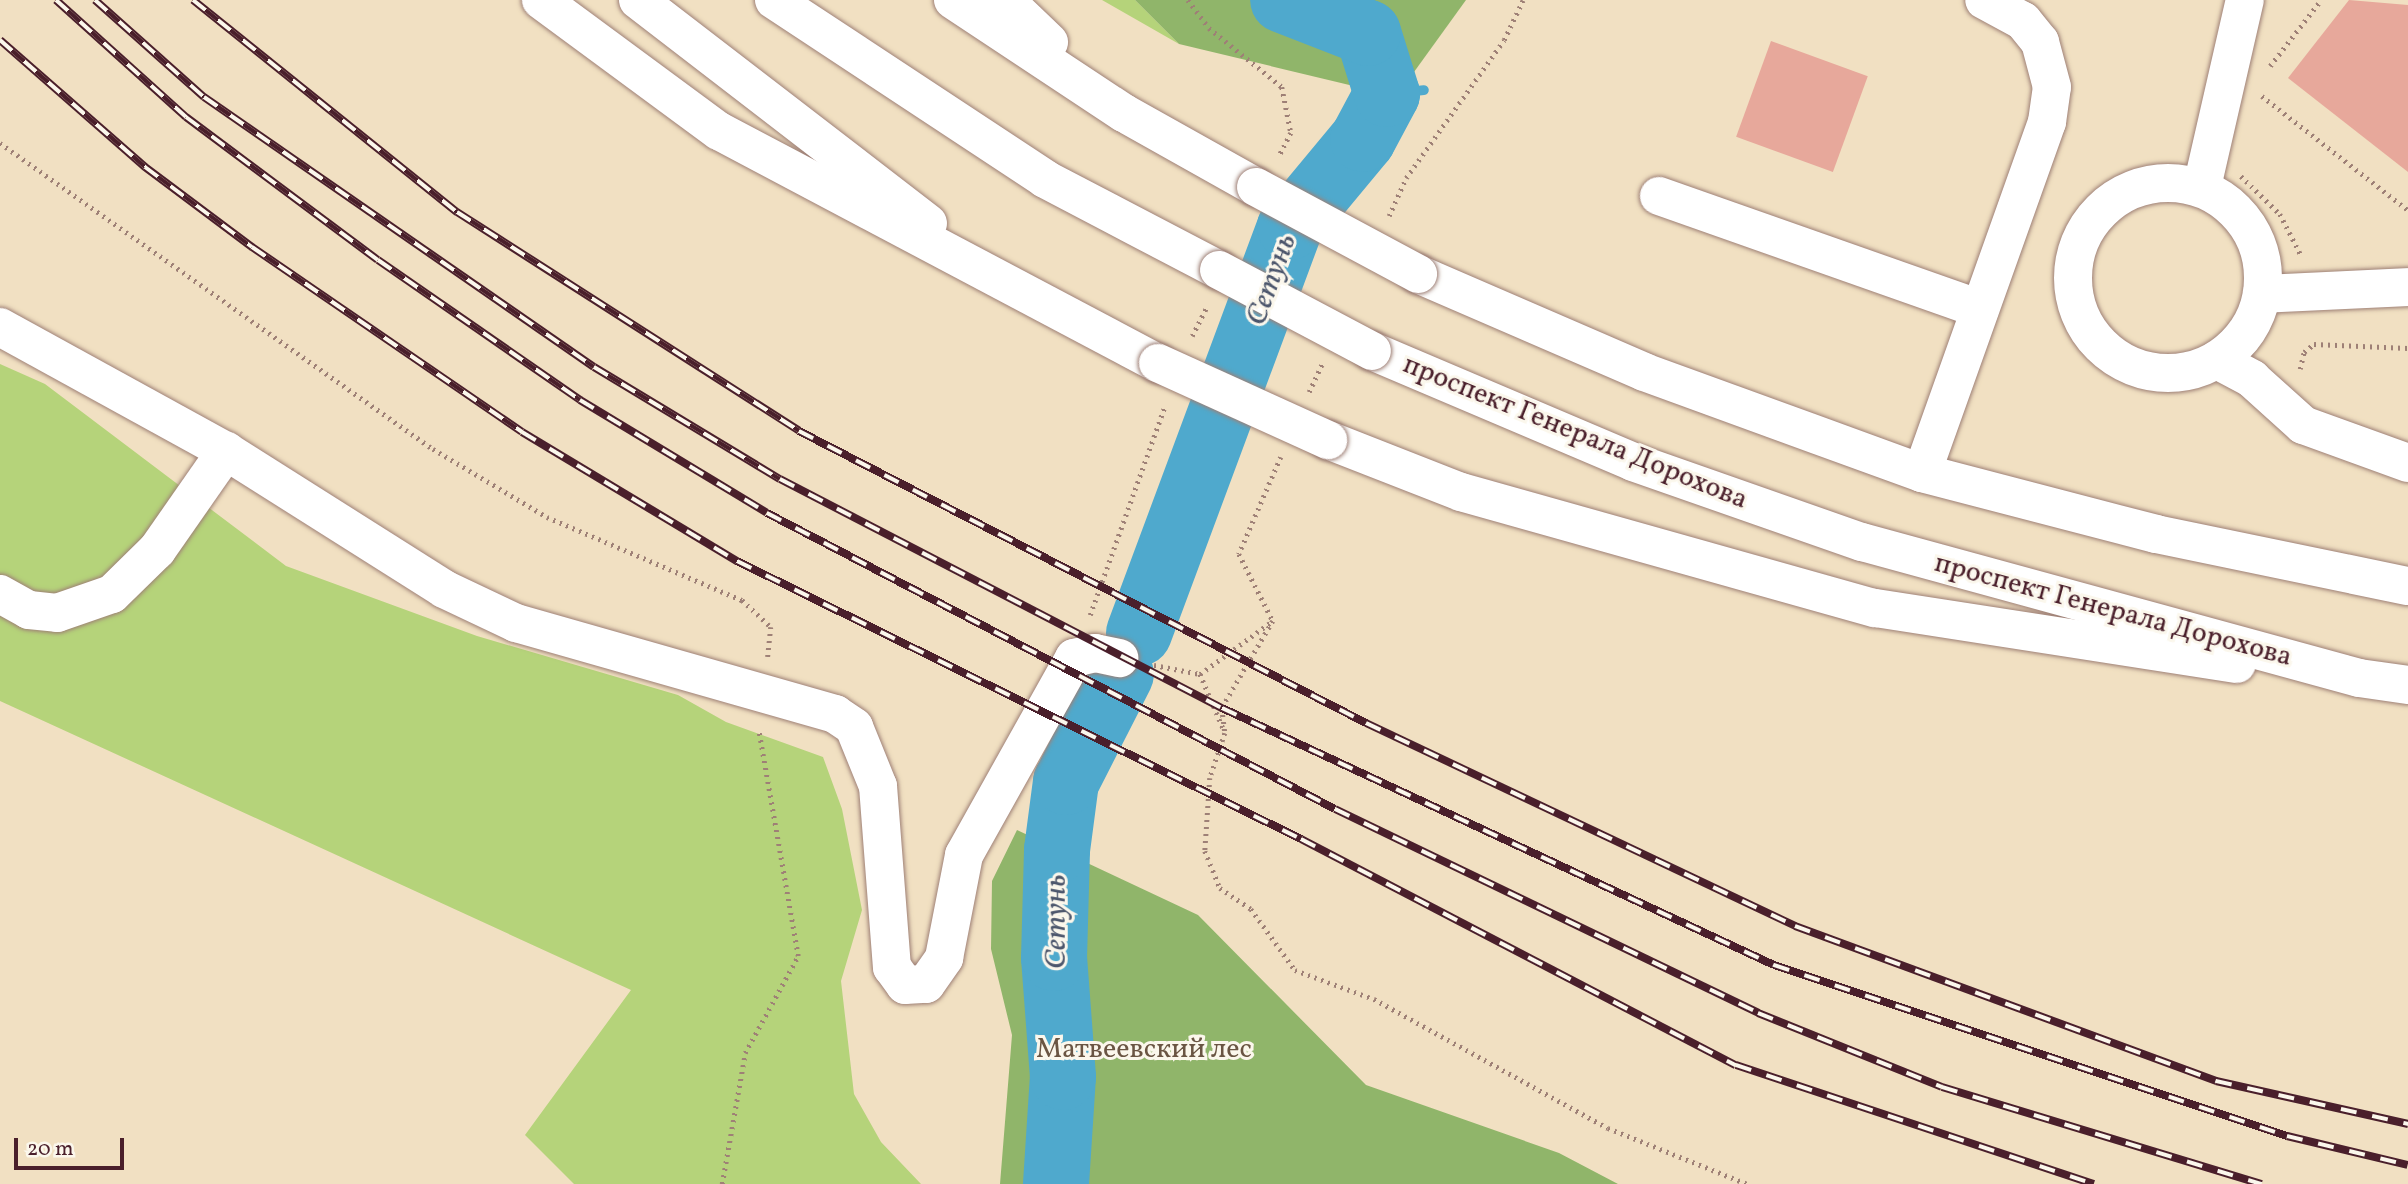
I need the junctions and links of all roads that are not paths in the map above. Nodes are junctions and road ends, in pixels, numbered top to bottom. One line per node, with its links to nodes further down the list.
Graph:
1 (541, 0): 12 (main road)
2 (638, 0): 12 (main road)
3 (774, 0): 23 (main road, проспект Генерала Дорохова, bridge)
4 (953, 0): 8 (main road)
5 (1005, 0): 8 (main road)
6 (1984, 0): 14 (main road)
7 (2245, 0): 9 (main road)
8 (1124, 113): 19 (main road, bridge)
9 (2202, 187): 13 (main road); 16 (main road)
10 (1659, 195): 14 (main road)
11 (2408, 287): 13 (main road)
12 (1012, 289): 23 (main road, bridge)
13 (2262, 294): 16 (main road)
14 (1980, 309): 19 (main road)
15 (0, 327): 17 (main road)
16 (2217, 360): 18 (main road)
17 (226, 451): 21 (main road); 22 (main road)
18 (2408, 463)
19 (1922, 473): 20 (main road)
20 (2408, 586)
21 (0, 594)
22 (1096, 656)
23 (2359, 678): 24 (main road, проспект Генерала Дорохова)
24 (2408, 685)

